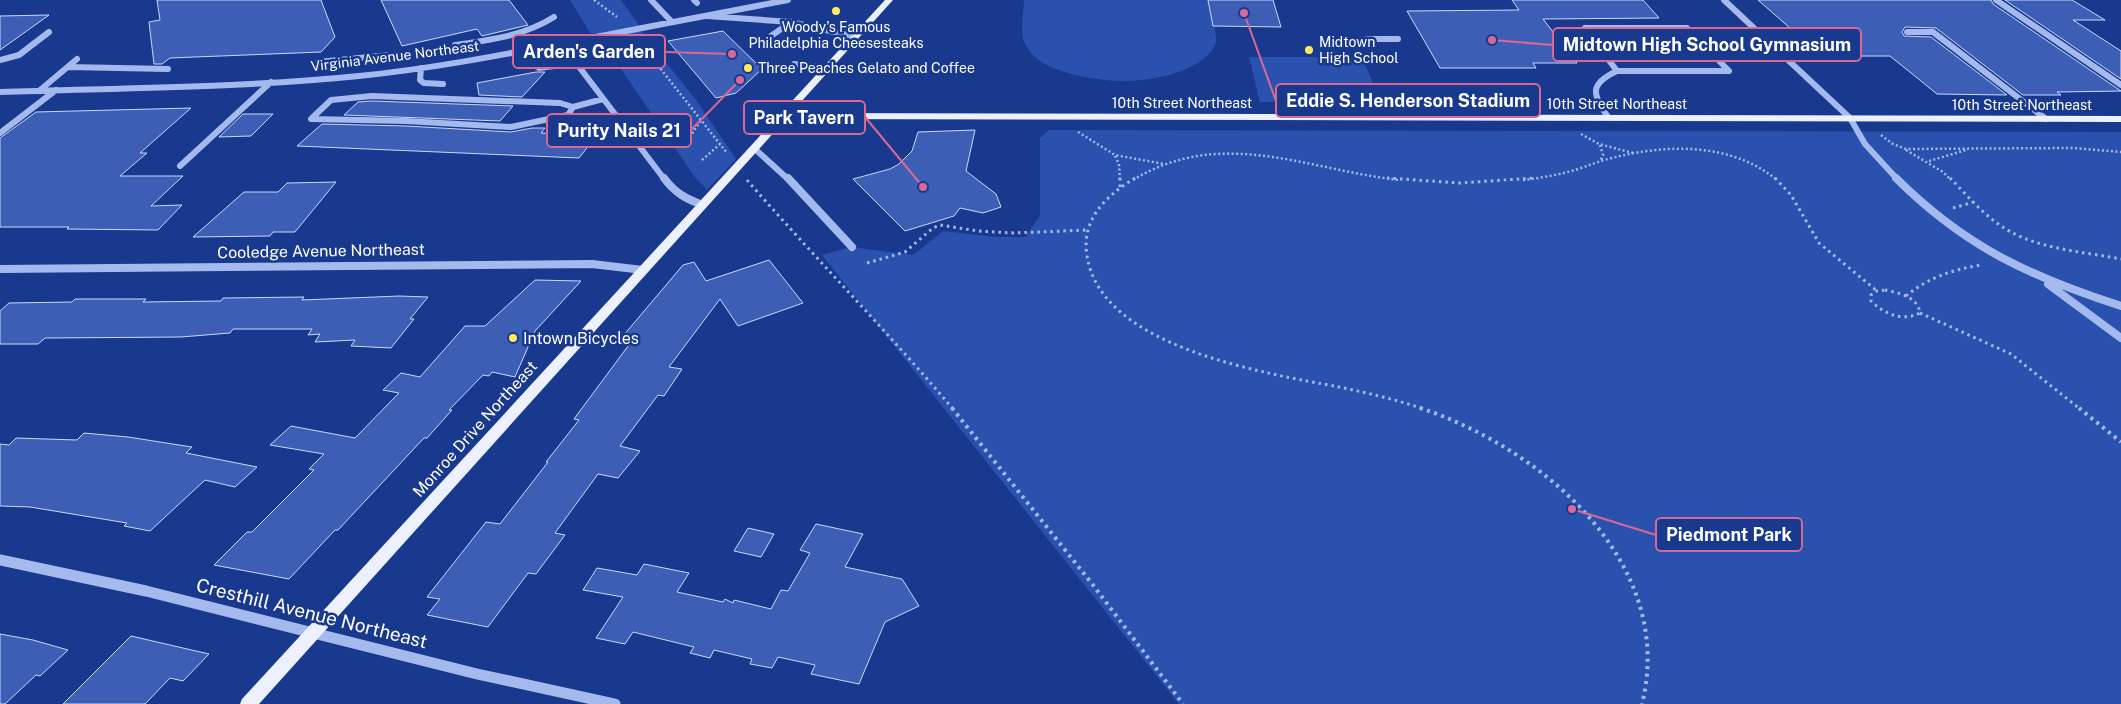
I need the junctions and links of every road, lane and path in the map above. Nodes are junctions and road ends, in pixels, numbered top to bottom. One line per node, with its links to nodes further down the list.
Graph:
1 (594, 0): 9 (path)
2 (652, 0): 10 (street)
3 (788, 0): 7 (street, Virginia Avenue Northeast)
4 (889, 0): 15 (main road, Monroe Drive Northeast)
5 (1724, 0): 47 (street)
6 (1996, 0): 37 (street)
7 (707, 16): 10 (street, Virginia Avenue Northeast); 11 (street)
8 (554, 17): 20 (street)
9 (620, 19)
10 (672, 22): 19 (street, Virginia Avenue Northeast, bridge)
11 (790, 22): 14 (lane); 15 (street)
12 (49, 32): 25 (street)
13 (1907, 32): 48 (street)
14 (771, 36)
15 (856, 37): 32 (main road, Monroe Drive Northeast)
16 (636, 39): 50 (path)
17 (1367, 39): 18 (street)
18 (1398, 39)
19 (561, 43): 27 (street); 30 (street, Virginia Avenue Northeast)
20 (455, 45)
21 (374, 49): 23 (street)
22 (390, 55): 23 (street)
23 (377, 57): 26 (street)
24 (77, 59): 29 (street)
25 (0, 60)
26 (318, 62)
27 (576, 63): 31 (street); 41 (street)
28 (794, 64): 32 (street)
29 (68, 67): 33 (street); 39 (lane)
30 (421, 68): 35 (street, Virginia Avenue Northeast); 36 (street)
31 (539, 68)
32 (827, 68): 43 (main road, Monroe Drive Northeast)
33 (168, 69)
34 (1617, 71): 34 (street); 46 (street)
35 (271, 82): 38 (street, Virginia Avenue Northeast); 67 (street)
36 (443, 84)
37 (2121, 85)
38 (56, 90): 39 (street, Virginia Avenue Northeast); 52 (street)
39 (39, 91): 40 (street, Virginia Avenue Northeast)
40 (0, 92)
41 (603, 99): 42 (street); 70 (street)
42 (573, 107): 42 (street)
43 (783, 116): 44 (main road, 10th Street Northeast); 57 (main road, Monroe Drive Northeast)
44 (1054, 116): 45 (main road, 10th Street Northeast); 62 (path)
45 (1564, 117): 46 (main road, 10th Street Northeast); 54 (path)
46 (1608, 117): 47 (main road, 10th Street Northeast)
47 (1850, 118): 48 (main road, 10th Street Northeast); 73 (street)
48 (2046, 119): 49 (main road, 10th Street Northeast)
49 (2121, 119)
50 (701, 120): 53 (path); 55 (path)
51 (1876, 131): 58 (path)
52 (0, 133)
53 (720, 144): 60 (path); 63 (path)
54 (1600, 144): 61 (path); 64 (path)
55 (655, 148)
56 (1974, 148): 58 (path); 59 (path); 65 (path)
57 (755, 149): 70 (main road, Monroe Drive Northeast); 72 (street)
58 (1906, 149): 65 (path)
59 (2121, 152)
60 (727, 154)
61 (1636, 154): 64 (path); 79 (path)
62 (1115, 155): 66 (path); 69 (path)
63 (702, 160)
64 (1600, 162): 66 (path)
65 (1928, 162): 74 (path)
66 (1165, 164): 69 (path)
67 (180, 166)
68 (749, 183): 89 (path)
69 (1120, 187): 71 (path)
70 (703, 205): 77 (main road, Monroe Drive Northeast)
71 (1087, 230): 75 (path); 90 (path)
72 (852, 247)
73 (2004, 259): 78 (street); 80 (path)
74 (2121, 259)
75 (867, 263)
76 (0, 269): 77 (street, Cooledge Avenue Northeast)
77 (643, 270): 86 (main road, Monroe Drive Northeast)
78 (2040, 278): 81 (street); 83 (street)
79 (1877, 291): 80 (path); 82 (path)
80 (1906, 296): 82 (path)
81 (2121, 306)
82 (1920, 313): 84 (path)
83 (2121, 338)
84 (2121, 442)
85 (0, 560): 86 (street, Cresthill Avenue Northeast)
86 (312, 633): 87 (main road, Monroe Drive Northeast); 88 (street, Cresthill Avenue Northeast)
87 (248, 704)
88 (615, 704)
89 (1183, 704)
90 (1642, 704)

